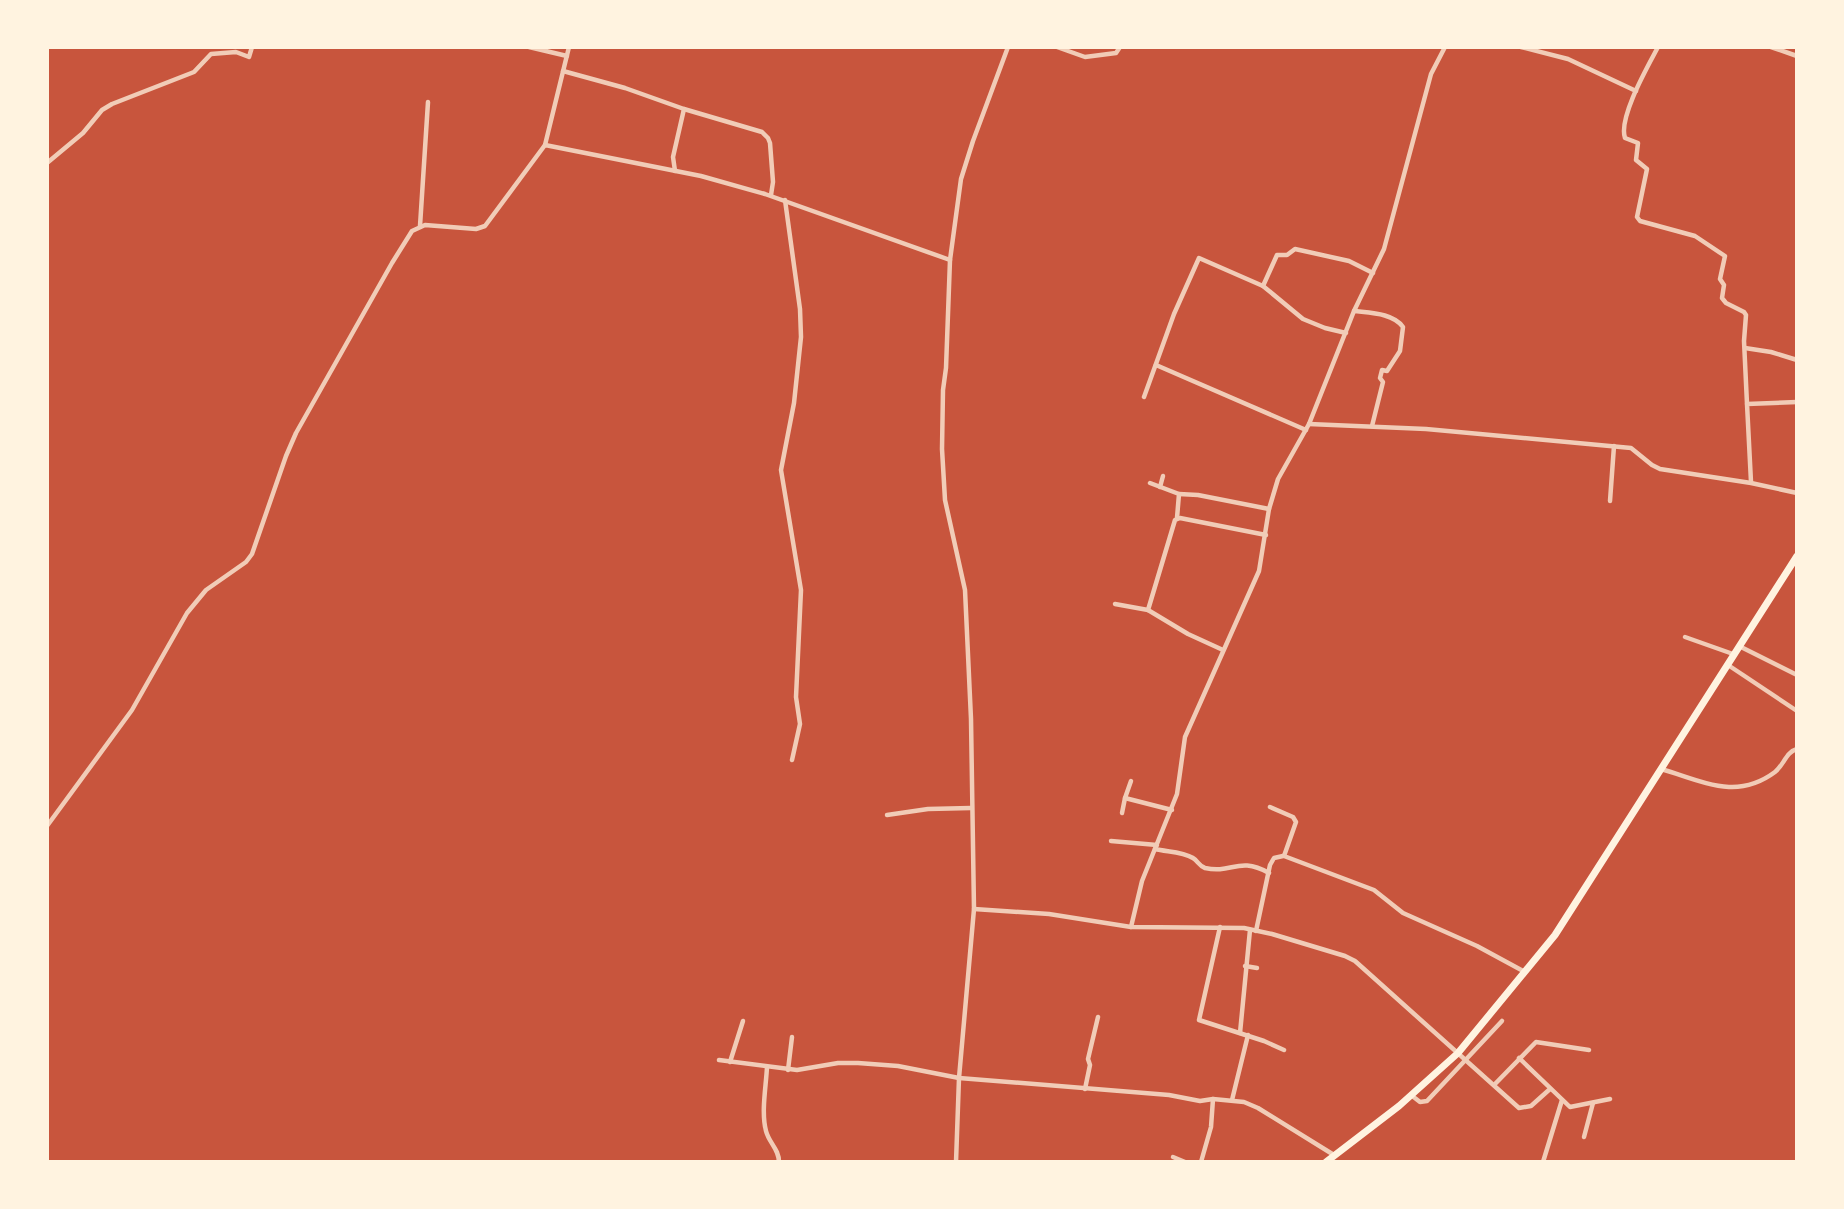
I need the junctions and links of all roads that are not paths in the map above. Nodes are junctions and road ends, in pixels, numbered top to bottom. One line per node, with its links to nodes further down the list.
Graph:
1 (252, 47): 18 (street)
2 (529, 47): 11 (street)
3 (569, 47): 11 (street)
4 (1008, 47): 23 (street)
5 (1057, 47): 6 (street)
6 (1120, 47)
7 (1445, 47): 24 (street)
8 (1521, 47): 14 (street)
9 (1658, 47): 14 (street)
10 (1771, 47): 12 (street)
11 (567, 56): 13 (street)
12 (1797, 56)
13 (563, 72): 16 (street); 17 (street)
14 (1636, 91): 28 (street)
15 (428, 102): 22 (street)
16 (684, 109): 19 (street); 20 (street)
17 (545, 145): 19 (street); 22 (street)
18 (47, 163)
19 (675, 171): 20 (street)
20 (771, 195): 21 (street)
21 (785, 200): 23 (street); 59 (street)
22 (420, 226): 68 (street)
23 (950, 260): 64 (street)
24 (1373, 273): 25 (street); 26 (street)
25 (1263, 286): 27 (street); 30 (street)
26 (1354, 311): 27 (street); 35 (street)
27 (1346, 333): 34 (street)
28 (1745, 348): 29 (street); 33 (street)
29 (1797, 360)
30 (1156, 365): 31 (street); 36 (street)
31 (1144, 397)
32 (1797, 402): 33 (street)
33 (1747, 404): 40 (street)
34 (1309, 424): 35 (street); 36 (street)
35 (1372, 426): 37 (street)
36 (1306, 430): 45 (street)
37 (1614, 446): 40 (street); 44 (street)
38 (1163, 476): 41 (street)
39 (1150, 483): 41 (street)
40 (1751, 483): 42 (street)
41 (1160, 487): 43 (street)
42 (1797, 493)
43 (1179, 494): 45 (street); 46 (street)
44 (1610, 501)
45 (1269, 509): 47 (street)
46 (1177, 518): 47 (street); 50 (street)
47 (1266, 535): 53 (street)
48 (1797, 556): 52 (main road)
49 (1115, 604): 50 (street)
50 (1148, 610): 53 (street)
51 (1685, 637): 54 (street)
52 (1739, 645): 54 (main road); 56 (street)
53 (1223, 650): 65 (street)
54 (1733, 654): 55 (main road)
55 (1727, 664): 57 (street); 60 (main road)
56 (1797, 675)
57 (1797, 711)
58 (1797, 749): 60 (street)
59 (792, 760)
60 (1660, 769): 79 (main road)
61 (1131, 781): 62 (street)
62 (1125, 798): 65 (street); 66 (street)
63 (1269, 807): 71 (street)
64 (971, 808): 67 (street); 73 (street)
65 (1172, 810): 70 (street)
66 (1122, 813)
67 (887, 815)
68 (47, 826)
69 (1111, 841): 70 (street)
70 (1156, 847): 72 (street); 74 (street)
71 (1283, 856): 72 (street); 79 (street)
72 (1269, 873): 76 (street)
73 (974, 909): 74 (street); 95 (street)
74 (1131, 927): 75 (street)
75 (1220, 928): 76 (street); 83 (street)
76 (1253, 930): 77 (street); 88 (street)
77 (1245, 966): 78 (street); 83 (street)
78 (1257, 968)
79 (1525, 972): 88 (main road)
80 (1098, 1017): 97 (street)
81 (743, 1021): 92 (street)
82 (1502, 1021): 91 (street)
83 (1240, 1033): 84 (street)
84 (1248, 1035): 87 (street); 102 (street)
85 (792, 1037): 94 (street)
86 (1589, 1050): 89 (street)
87 (1284, 1051)
88 (1458, 1053): 91 (street); 99 (main road)
89 (1519, 1058): 96 (street); 98 (street)
90 (719, 1060): 92 (street)
91 (1466, 1061): 96 (street); 99 (street)
92 (730, 1062): 93 (street)
93 (767, 1067): 94 (street); 108 (street)
94 (788, 1070): 95 (street)
95 (959, 1078): 97 (street); 109 (street)
96 (1495, 1084): 98 (street)
97 (1085, 1089): 100 (street)
98 (1550, 1089): 103 (street)
99 (1411, 1096): 106 (main road)
100 (1213, 1099): 102 (street); 111 (street)
101 (1610, 1099): 104 (street)
102 (1232, 1100): 106 (street)
103 (1562, 1100): 104 (street); 113 (street)
104 (1593, 1103): 105 (street)
105 (1584, 1138)
106 (1334, 1155): 112 (main road)
107 (1172, 1157): 110 (street)
108 (779, 1162)
109 (956, 1162)
110 (1185, 1162)
111 (1201, 1162)
112 (1326, 1162)
113 (1543, 1162)

